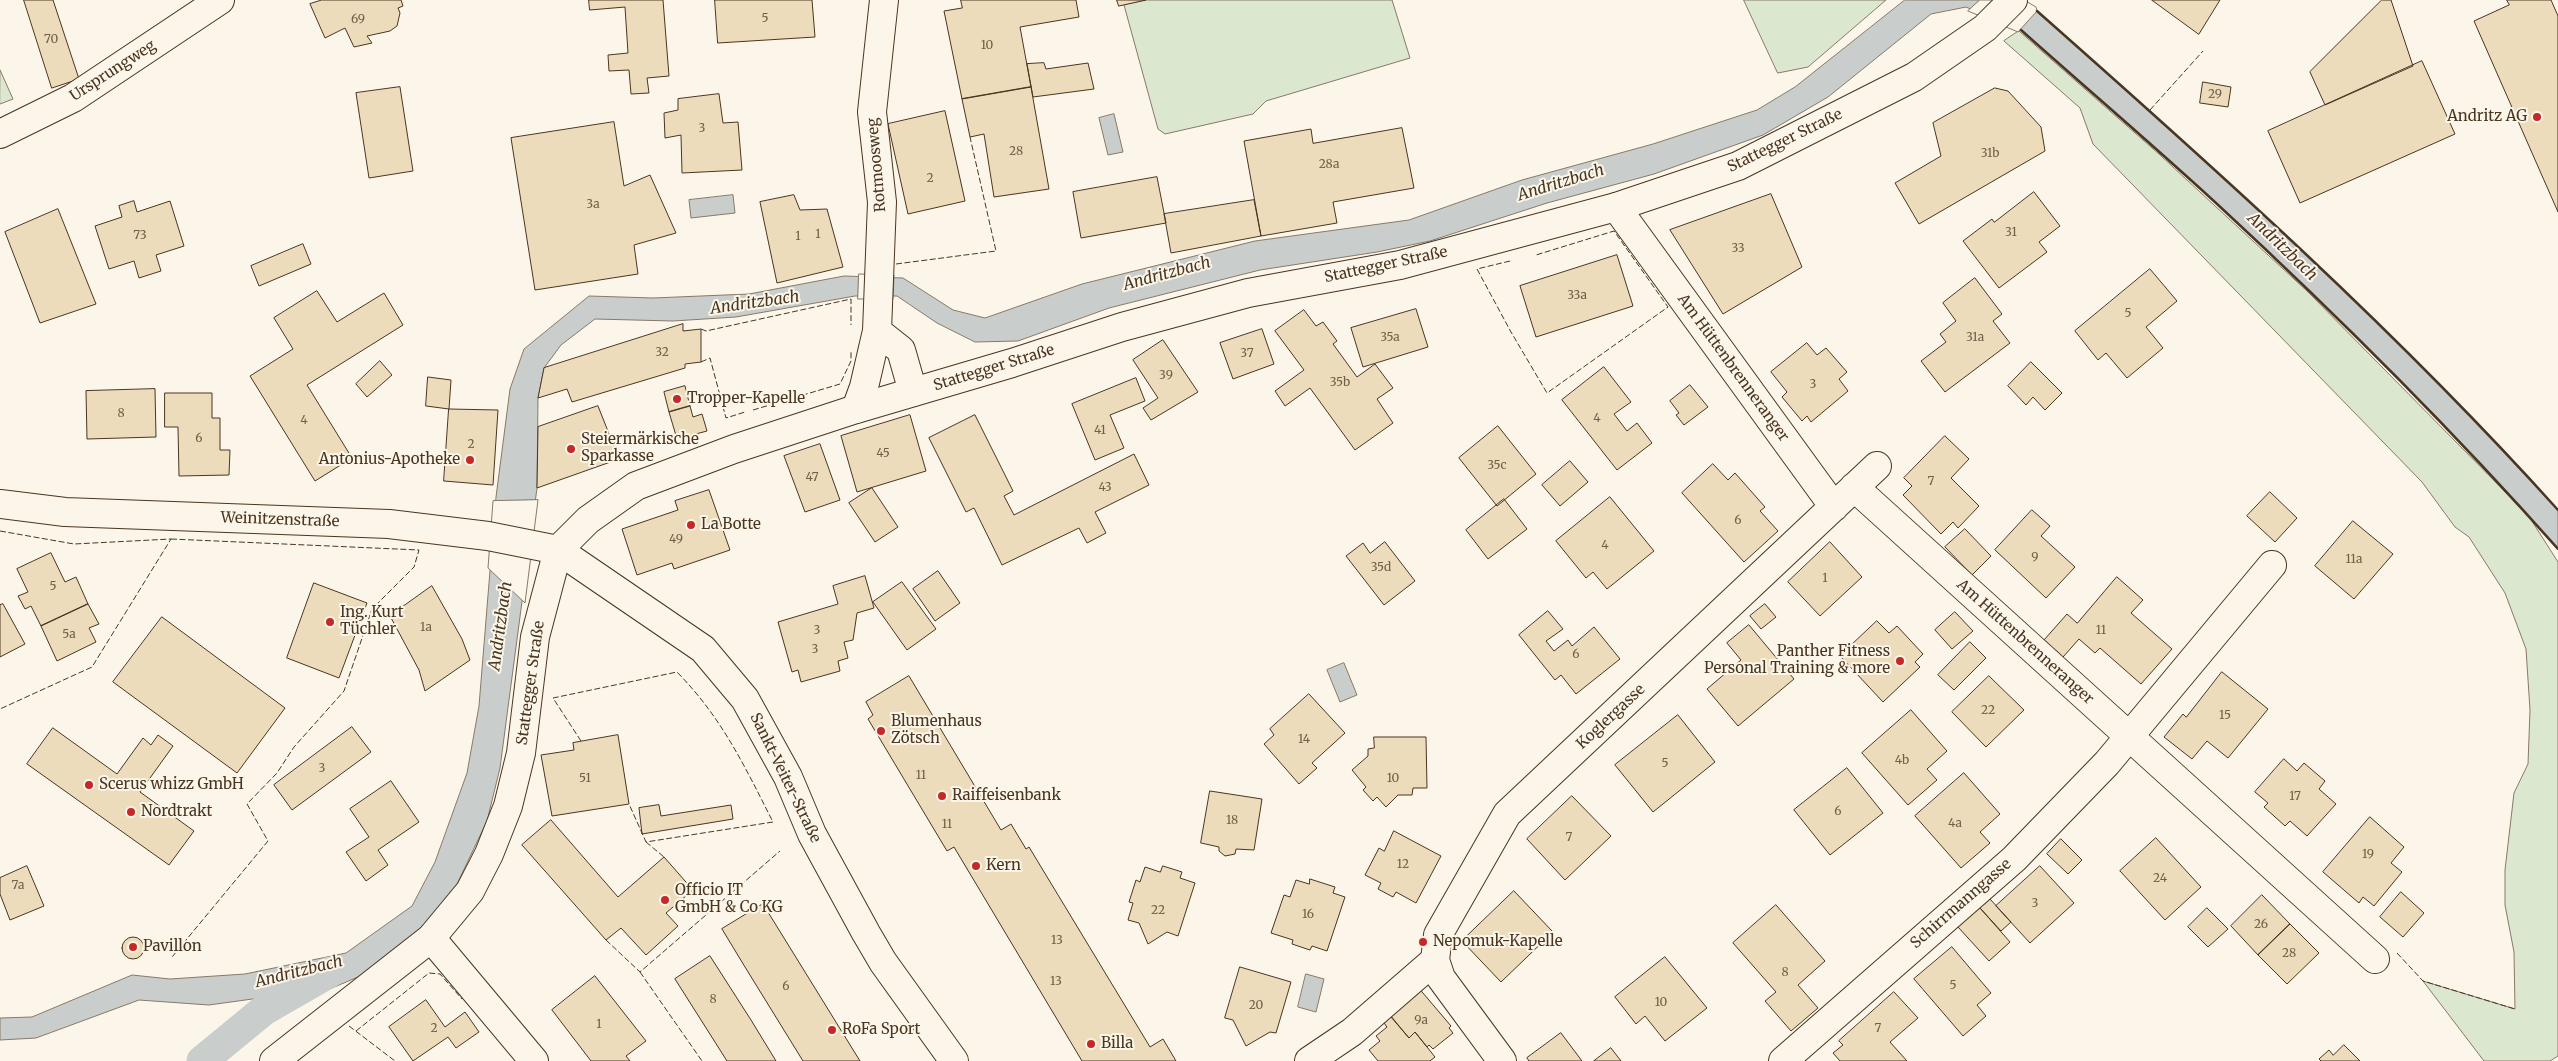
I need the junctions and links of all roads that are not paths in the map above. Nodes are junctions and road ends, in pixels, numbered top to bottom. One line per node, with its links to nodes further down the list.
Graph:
1 (220, 0): 4 (street, Ursprungweg)
2 (884, 0): 6 (street, Rotmoosweg)
3 (2013, 0): 5 (street, Stattegger Straße)
4 (0, 134)
5 (1616, 207): 7 (street, Stattegger Straße); 12 (street, Am Hüttenbrenneranger)
6 (877, 331): 7 (street); 8 (street, Rotmoosweg)
7 (913, 392): 8 (street, Stattegger Straße)
8 (856, 408): 13 (street, Stattegger Straße)
9 (1877, 466): 10 (street)
10 (1854, 487): 12 (street); 15 (street, Am Hüttenbrenneranger)
11 (0, 504): 13 (street, Weinitzenstraße)
12 (1834, 507): 18 (street, Koglergasse)
13 (546, 548): 16 (street, Stattegger Straße); 21 (street, Sankt-Veiter-Straße)
14 (2272, 565): 15 (street)
15 (2129, 736): 17 (street, Am Hüttenbrenneranger); 24 (street, Schirrmanngasse)
16 (431, 938): 19 (street, Stattegger Straße); 20 (street)
17 (2374, 959)
18 (1434, 960): 22 (street); 23 (street)
19 (274, 1061)
20 (534, 1061)
21 (954, 1061)
22 (1309, 1061)
23 (1502, 1061)
24 (1783, 1061)

